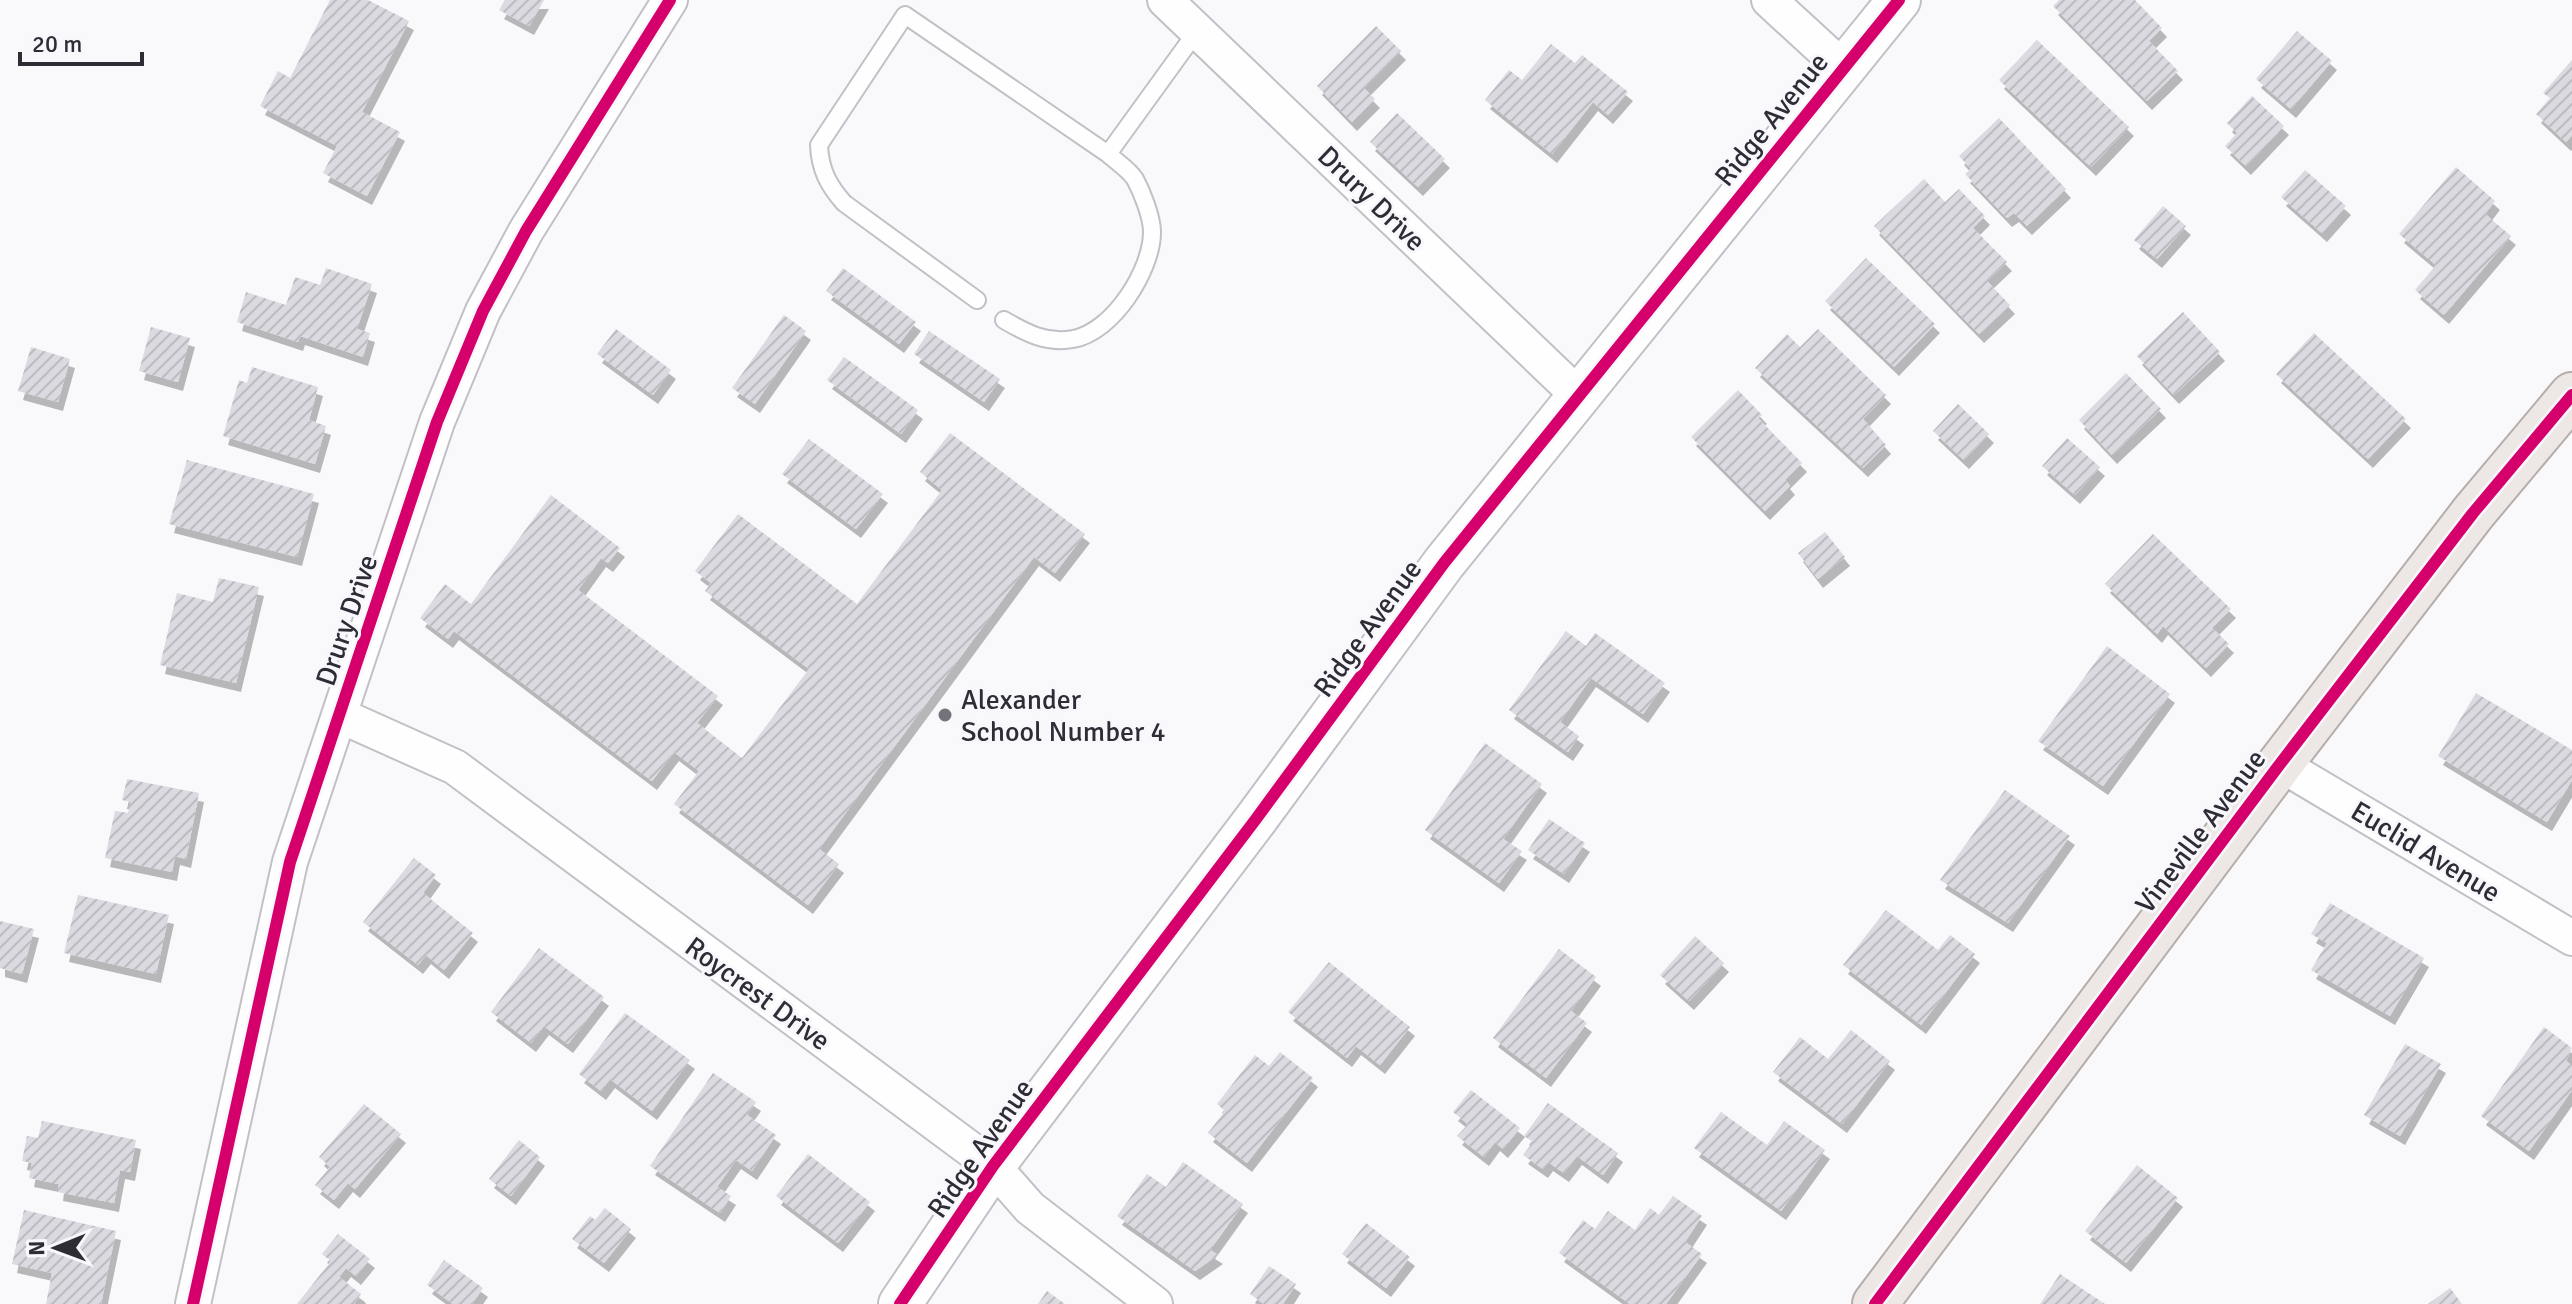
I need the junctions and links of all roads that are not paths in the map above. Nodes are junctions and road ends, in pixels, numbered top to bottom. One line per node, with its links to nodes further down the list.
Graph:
1 (670, 0): 12 (street, Drury Drive)
2 (1165, 0): 5 (street, Drury Drive)
3 (1769, 0): 6 (street)
4 (1899, 0): 6 (street, Ridge Avenue)
5 (1197, 31): 7 (lane); 11 (street, Drury Drive)
6 (1843, 68): 11 (street, Ridge Avenue)
7 (1108, 154): 8 (lane); 9 (lane)
8 (977, 300)
9 (1004, 320)
10 (2572, 395): 13 (main road, Vineville Avenue)
11 (1579, 396): 15 (street, Ridge Avenue)
12 (339, 715): 15 (street, Roycrest Drive); 16 (street, Drury Drive)
13 (2280, 764): 14 (street, Euclid Avenue); 19 (main road, Vineville Avenue)
14 (2572, 938)
15 (993, 1166): 17 (street, Ridge Avenue); 18 (street, Roycrest Drive)
16 (193, 1304)
17 (900, 1304)
18 (1155, 1304)
19 (1875, 1304)

